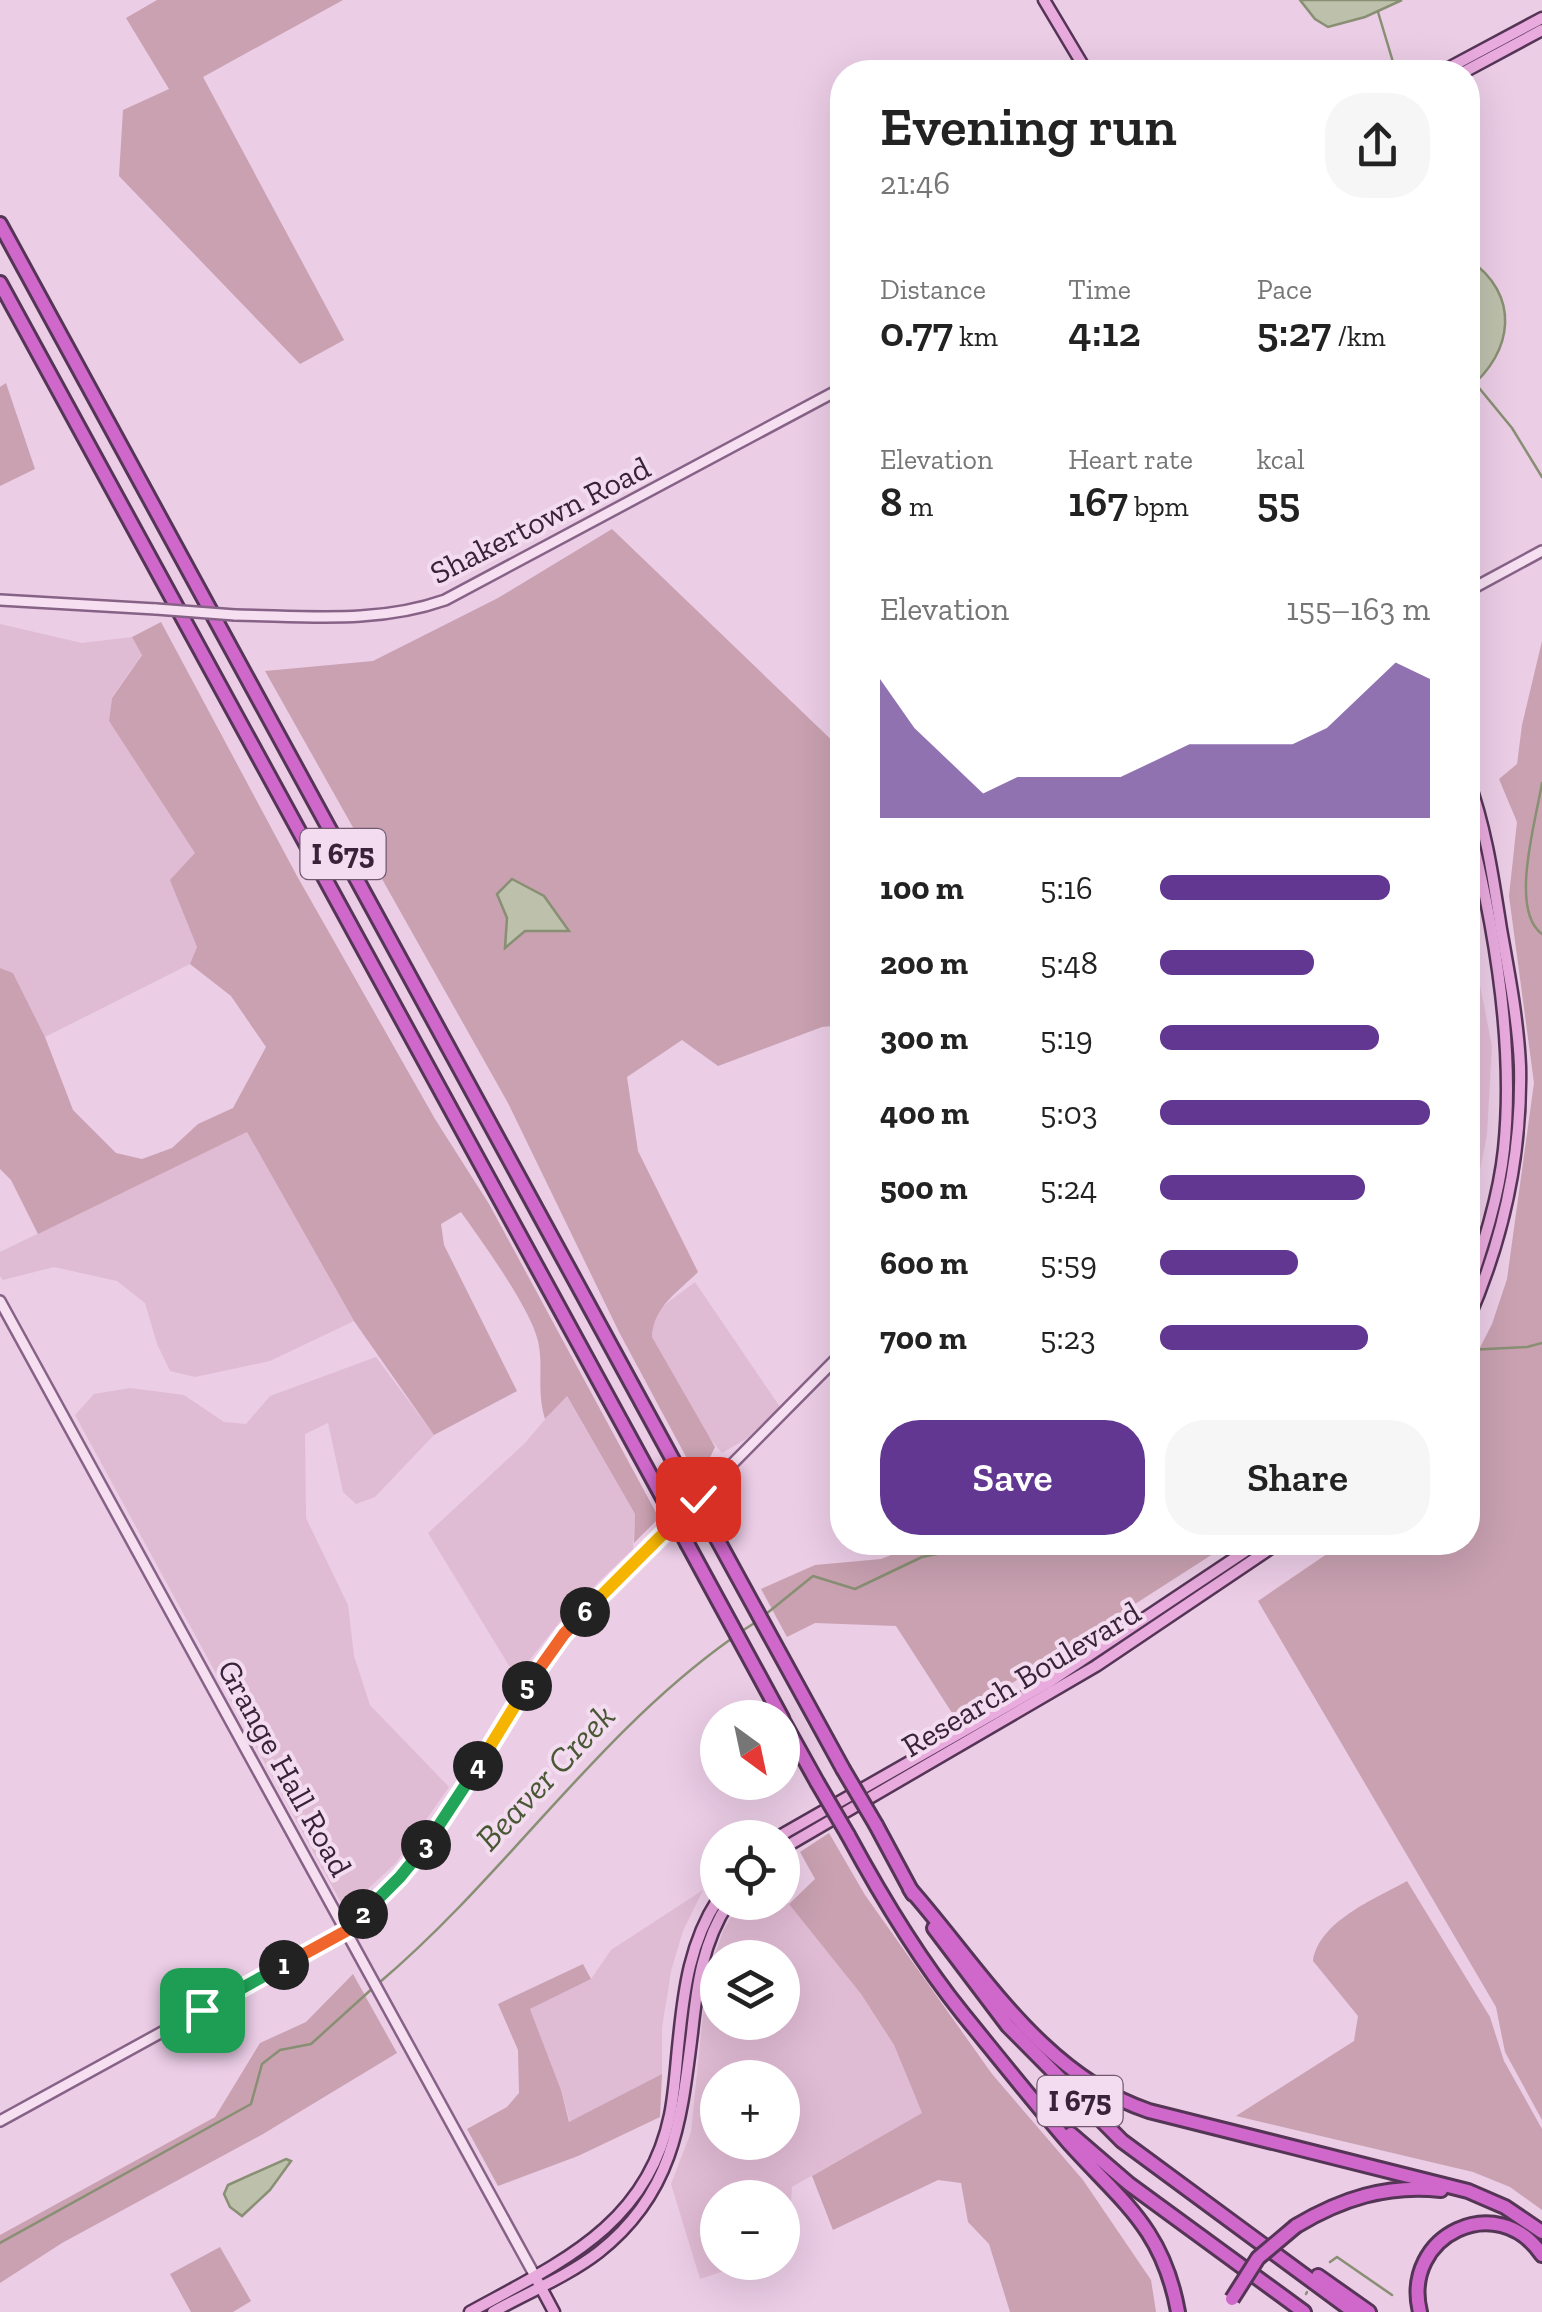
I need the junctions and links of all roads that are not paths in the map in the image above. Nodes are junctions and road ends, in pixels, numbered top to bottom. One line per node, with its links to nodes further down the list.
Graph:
1 (1044, 0): 4 (main road)
2 (1542, 18): 5 (main road)
3 (1542, 30): 6 (main road)
4 (1080, 60)
5 (1463, 60)
6 (1480, 63)
7 (0, 224): 25 (highway, I 675, bridge)
8 (0, 283): 21 (highway, I 675, bridge)
9 (830, 394): 12 (street, Shakertown Road, bridge)
10 (1542, 550): 11 (street)
11 (1480, 584)
12 (0, 600)
13 (1480, 821): 16 (main road)
14 (1480, 875): 15 (main road)
15 (1480, 1250)
16 (1480, 1292)
17 (0, 1301): 28 (street, Grange Hall Road)
18 (830, 1365): 28 (street)
19 (1240, 1555): 23 (main road, Research Boulevard)
20 (1261, 1555): 24 (main road, Research Boulevard)
21 (772, 1700)
22 (800, 1752): 29 (highway, I 675, bridge)
23 (800, 1824)
24 (800, 1838)
25 (910, 1889): 31 (highway, I 675); 32 (highway)
26 (705, 1920): 35 (main road)
27 (719, 1920): 35 (main road)
28 (346, 1931): 30 (street); 35 (street, Grange Hall Road)
29 (1020, 2082): 40 (highway); 41 (highway, I 675)
30 (0, 2121)
31 (1179, 2185): 42 (highway, I 675); 43 (highway)
32 (1523, 2219): 33 (highway); 36 (highway, bridge)
33 (1542, 2232)
34 (1542, 2255): 44 (highway)
35 (538, 2281): 37 (main road); 38 (main road); 39 (main road, Grange Hall Road)
36 (1230, 2306)
37 (470, 2312)
38 (492, 2312)
39 (554, 2312)
40 (1178, 2312)
41 (1304, 2312)
42 (1354, 2312)
43 (1369, 2312)
44 (1420, 2312)

